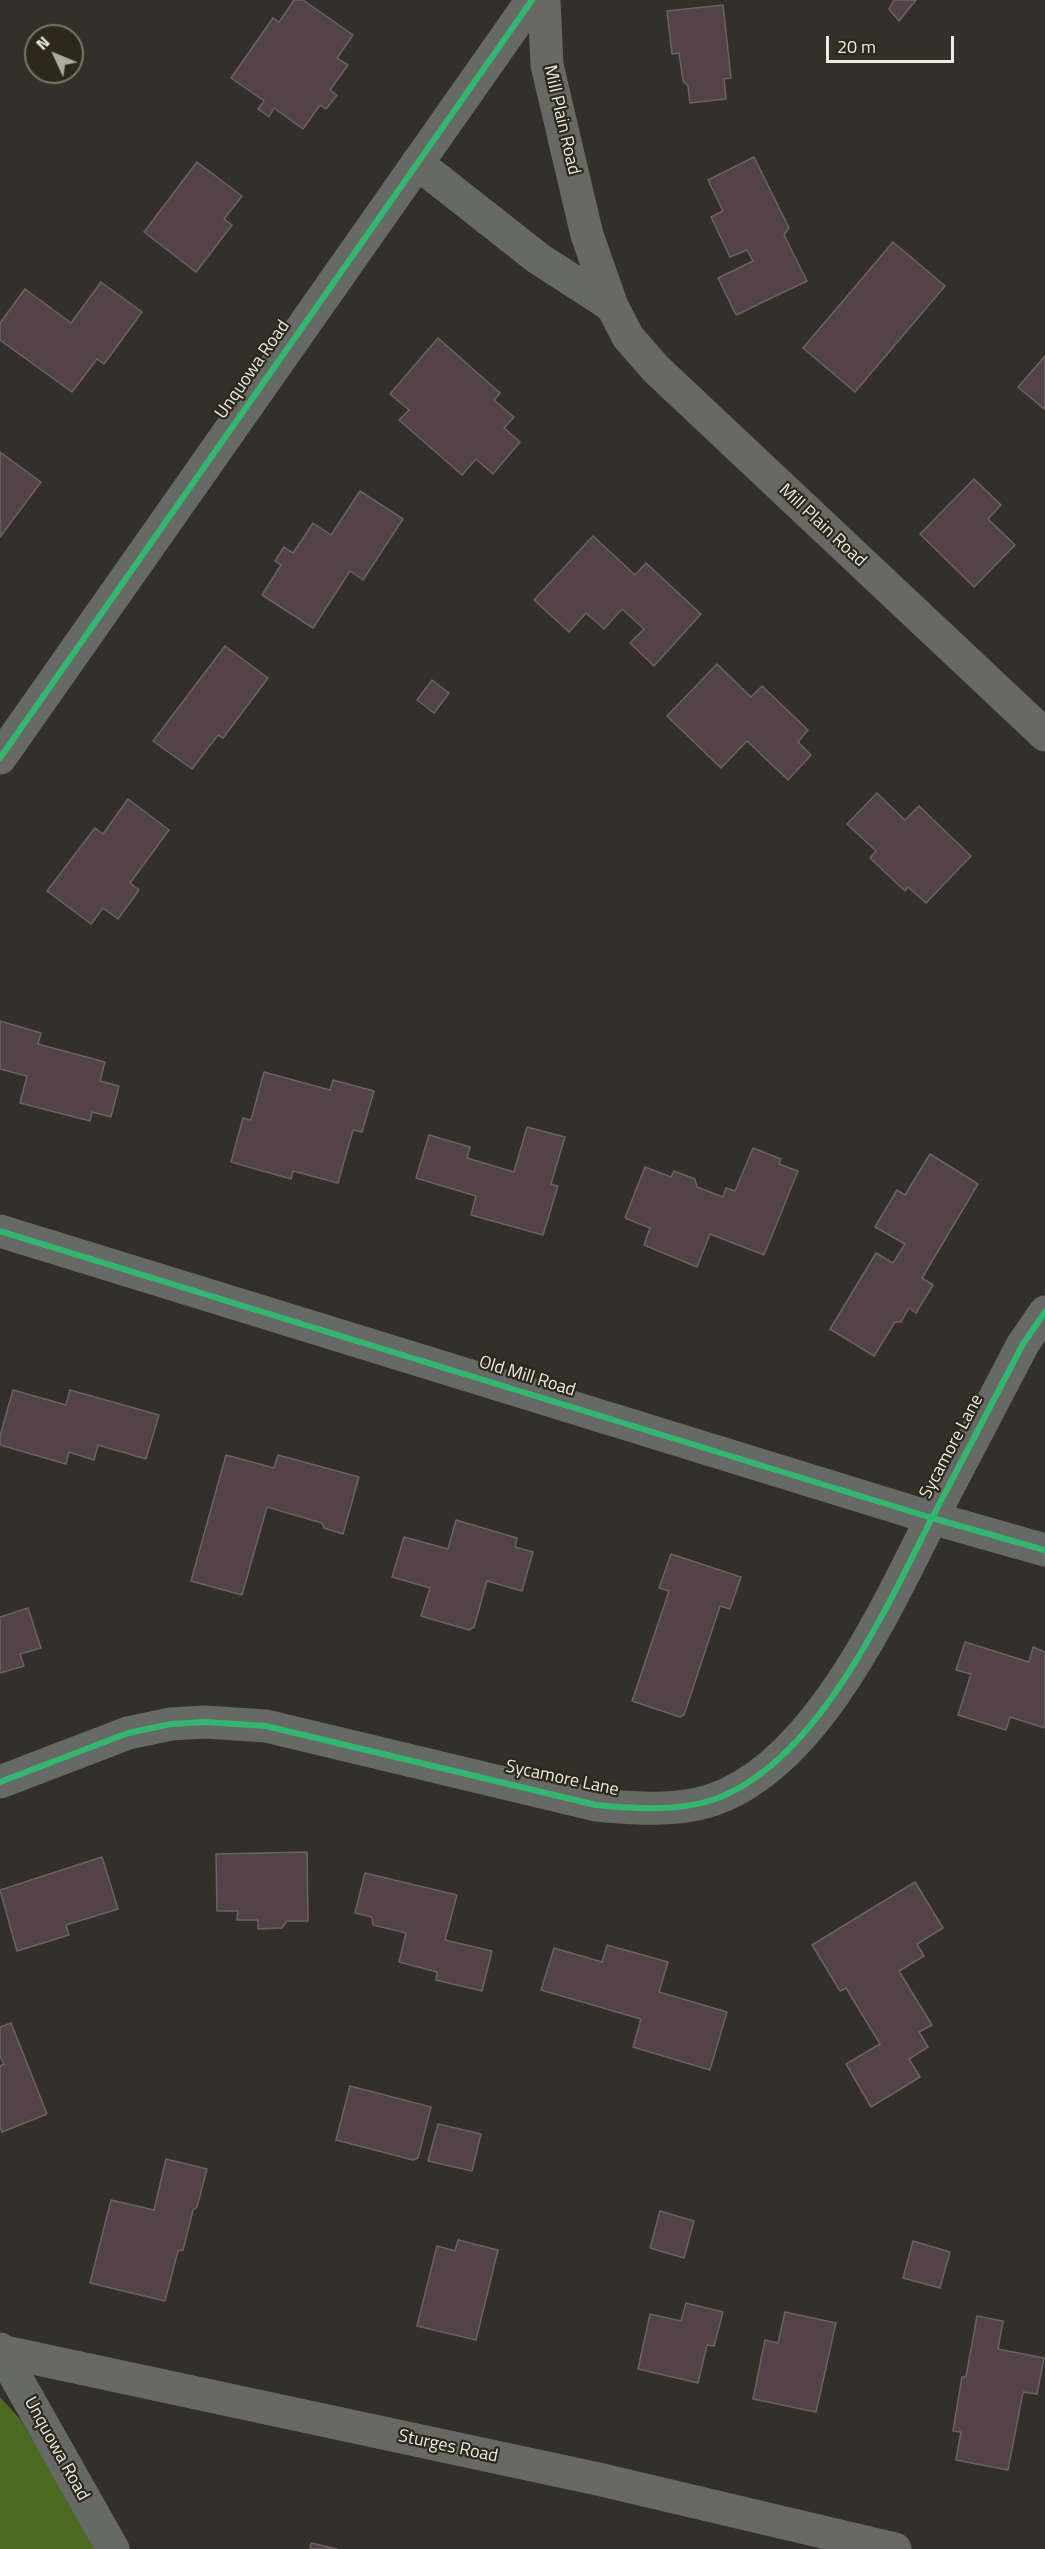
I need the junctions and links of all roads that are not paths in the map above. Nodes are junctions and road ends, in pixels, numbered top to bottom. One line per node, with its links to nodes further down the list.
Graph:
1 (532, 0): 3 (street, Unquowa Road)
2 (544, 0): 4 (main road, Mill Plain Road)
3 (417, 162): 4 (street, Mill Plain Road); 6 (street, Unquowa Road)
4 (612, 306): 5 (main road, Mill Plain Road)
5 (1045, 735)
6 (0, 758)
7 (0, 1231): 9 (street, Old Mill Road)
8 (1045, 1312): 9 (street, Sycamore Lane)
9 (932, 1518): 10 (street, Old Mill Road); 11 (street, Sycamore Lane)
10 (1045, 1550)
11 (0, 1782)
12 (0, 2351): 13 (street, Unquowa Road); 14 (main road, Sturges Road)
13 (113, 2549)
14 (895, 2549)

